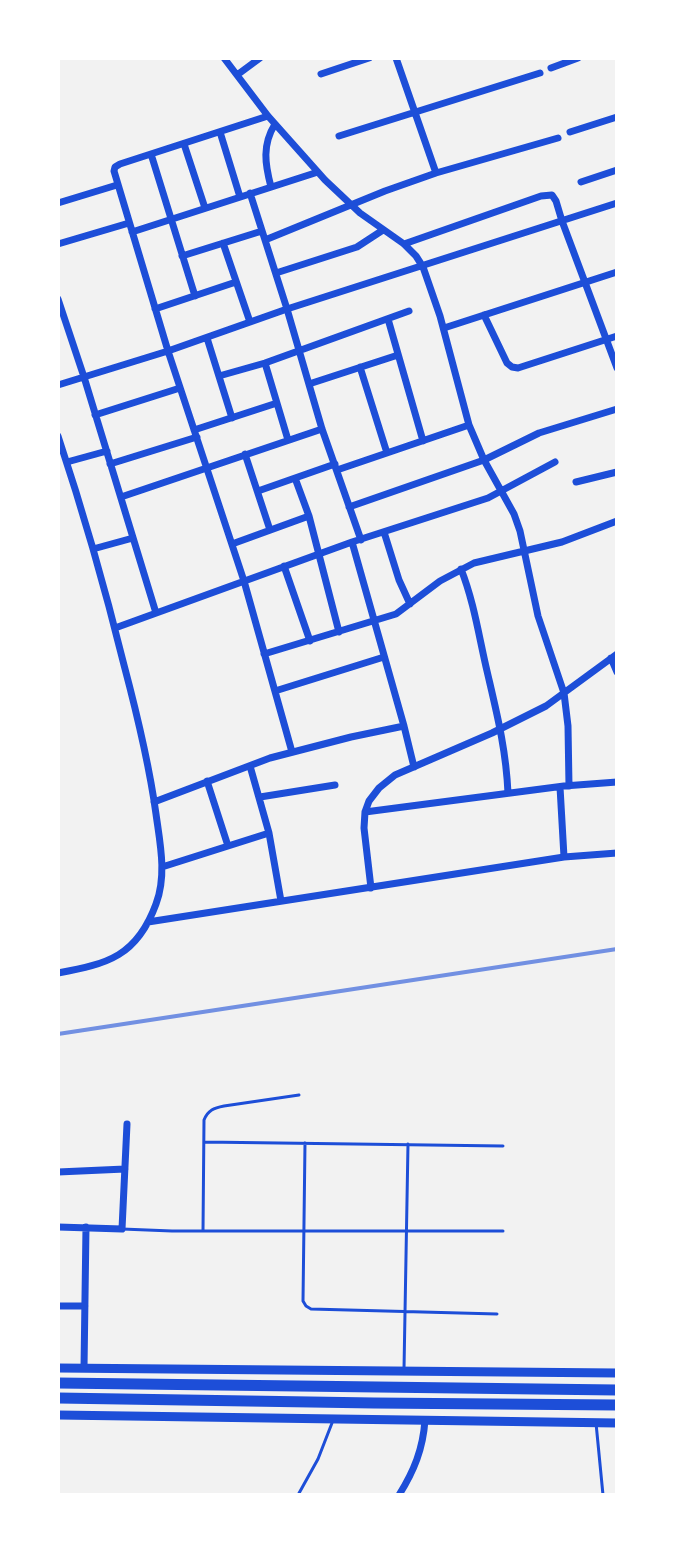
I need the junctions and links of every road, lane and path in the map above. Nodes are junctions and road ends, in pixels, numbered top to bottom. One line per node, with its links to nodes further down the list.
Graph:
1 (224, 58): 9 (street)
2 (260, 58): 9 (street)
3 (369, 58): 8 (street)
4 (396, 58): 10 (street)
5 (578, 58): 6 (street)
6 (551, 68)
7 (540, 73): 10 (street)
8 (321, 74)
9 (237, 75): 11 (street)
10 (415, 113): 16 (street); 22 (street)
11 (268, 116): 13 (street); 14 (street)
12 (617, 117): 15 (street)
13 (275, 124): 21 (street); 25 (street)
14 (220, 132): 18 (street); 27 (street)
15 (570, 132)
16 (339, 136)
17 (558, 138): 22 (street)
18 (184, 144): 19 (street); 31 (street)
19 (151, 154): 24 (street); 32 (street)
20 (617, 170): 23 (street)
21 (318, 172): 25 (street); 30 (street)
22 (436, 173): 30 (street)
23 (581, 182)
24 (117, 185): 28 (street); 34 (street)
25 (271, 187): 26 (street)
26 (250, 193): 27 (street); 36 (street)
27 (240, 197): 31 (street)
28 (58, 203)
29 (617, 203): 33 (street)
30 (350, 204): 35 (street); 38 (street)
31 (205, 208): 32 (street)
32 (172, 219): 37 (street); 42 (street)
33 (562, 221): 41 (street); 43 (street); 47 (street)
34 (129, 223): 37 (street); 40 (street)
35 (383, 230): 41 (street); 45 (street)
36 (262, 231): 38 (street); 39 (street)
37 (132, 232): 50 (street)
38 (265, 240): 45 (street)
39 (223, 243): 42 (street); 46 (street)
40 (58, 244)
41 (404, 244): 43 (street)
42 (182, 256): 48 (street)
43 (423, 267): 51 (street); 56 (street)
44 (617, 272): 47 (street)
45 (276, 273): 51 (street)
46 (236, 282): 48 (street); 55 (street)
47 (586, 283): 53 (street); 59 (street)
48 (195, 296): 50 (street)
49 (59, 303): 67 (street)
50 (155, 309): 61 (street)
51 (287, 309): 55 (street); 60 (street)
52 (409, 311): 54 (street)
53 (484, 315): 56 (street); 59 (street)
54 (388, 319): 60 (street); 62 (street)
55 (250, 322): 58 (street)
56 (444, 328): 75 (street)
57 (617, 336): 59 (street)
58 (207, 338): 61 (street); 66 (street)
59 (607, 339): 65 (street)
60 (300, 350): 63 (street); 68 (street)
61 (168, 351): 67 (street); 70 (street)
62 (398, 355): 64 (street); 80 (street)
63 (265, 363): 66 (street); 71 (street)
64 (360, 367): 68 (street); 82 (street)
65 (617, 367)
66 (219, 376): 74 (street)
67 (84, 377): 69 (street); 73 (street)
68 (309, 384): 76 (street)
69 (58, 385)
70 (180, 388): 73 (street); 77 (street)
71 (277, 403): 74 (street); 79 (street)
72 (617, 409): 84 (street)
73 (95, 415): 81 (street)
74 (232, 418): 77 (street)
75 (469, 425): 80 (street); 84 (street)
76 (322, 429): 79 (street); 89 (street)
77 (195, 433): 87 (street); 88 (street)
78 (58, 436): 85 (street)
79 (288, 440): 83 (street)
80 (423, 441): 82 (street)
81 (107, 451): 85 (street); 87 (street)
82 (387, 453): 89 (street)
83 (245, 454): 88 (street); 93 (street)
84 (484, 460): 94 (street); 96 (street)
85 (67, 462): 105 (street)
86 (555, 462): 94 (street)
87 (110, 464): 95 (street)
88 (207, 467): 95 (street); 104 (street)
89 (336, 467): 91 (street); 96 (street)
90 (617, 472): 92 (street)
91 (295, 478): 93 (street); 97 (street)
92 (576, 482)
93 (258, 491): 99 (street)
94 (503, 491): 100 (street); 106 (street)
95 (121, 497): 101 (street)
96 (349, 507): 102 (street)
97 (309, 516): 99 (street); 107 (street)
98 (617, 521): 106 (street)
99 (270, 530): 104 (street)
100 (384, 532): 102 (street); 111 (street)
101 (133, 538): 105 (street); 112 (street)
102 (361, 540): 103 (street)
103 (352, 542): 107 (street); 113 (street)
104 (232, 544): 110 (street)
105 (93, 549): 114 (street)
106 (524, 552): 109 (street); 122 (street)
107 (319, 554): 108 (street); 115 (street)
108 (284, 566): 110 (street); 116 (street)
109 (461, 569): 111 (street); 124 (street)
110 (244, 581): 112 (street); 117 (street)
111 (410, 604): 113 (street)
112 (156, 613): 114 (street)
113 (374, 622): 115 (street); 119 (street)
114 (115, 628): 134 (street)
115 (339, 632): 116 (street)
116 (310, 641): 117 (street)
117 (264, 654): 121 (street)
118 (614, 656): 120 (street); 122 (street)
119 (384, 657): 121 (street); 123 (street)
120 (617, 672)
121 (275, 691): 125 (street)
122 (564, 693): 124 (street); 131 (street)
123 (404, 726): 125 (street); 127 (street)
124 (501, 728): 127 (street); 132 (street)
125 (292, 752): 126 (street)
126 (250, 766): 128 (street); 133 (street)
127 (414, 767): 135 (street)
128 (207, 781): 134 (street); 137 (street)
129 (617, 782): 131 (street)
130 (335, 785): 133 (street)
131 (564, 787): 132 (street); 139 (street)
132 (508, 793): 135 (street)
133 (260, 797): 136 (street)
134 (154, 802): 140 (street)
135 (365, 812): 141 (street)
136 (269, 833): 137 (street); 142 (street)
137 (228, 846): 140 (street)
138 (617, 853): 139 (street)
139 (564, 857): 141 (street)
140 (162, 867): 143 (street)
141 (371, 888): 142 (street)
142 (281, 901): 143 (street)
143 (148, 922): 144 (street)
144 (58, 973)
145 (299, 1095): 147 (lane)
146 (127, 1124): 151 (street)
147 (204, 1142): 148 (lane); 156 (lane)
148 (305, 1143): 149 (lane); 157 (lane)
149 (408, 1144): 150 (lane); 158 (lane)
150 (503, 1146)
151 (125, 1169): 152 (street); 155 (street)
152 (58, 1172)
153 (58, 1227): 154 (street)
154 (86, 1227): 155 (street); 161 (street)
155 (122, 1229): 156 (lane)
156 (203, 1231): 157 (lane)
157 (303, 1231): 158 (lane); 162 (lane)
158 (407, 1231): 159 (lane); 162 (lane)
159 (503, 1231)
160 (58, 1306): 161 (street)
161 (85, 1306): 165 (street)
162 (405, 1311): 163 (lane); 166 (lane)
163 (497, 1314)
164 (58, 1368): 165 (street)
165 (84, 1368): 166 (street)
166 (404, 1372): 167 (street)
167 (617, 1373)
168 (58, 1383): 169 (highway)
169 (617, 1390)
170 (58, 1398): 171 (highway)
171 (617, 1405)
172 (58, 1415): 173 (street)
173 (333, 1419): 174 (street); 177 (lane)
174 (425, 1420): 175 (street); 178 (street)
175 (596, 1423): 176 (street); 179 (lane)
176 (617, 1423)
177 (298, 1495)
178 (399, 1495)
179 (603, 1495)

